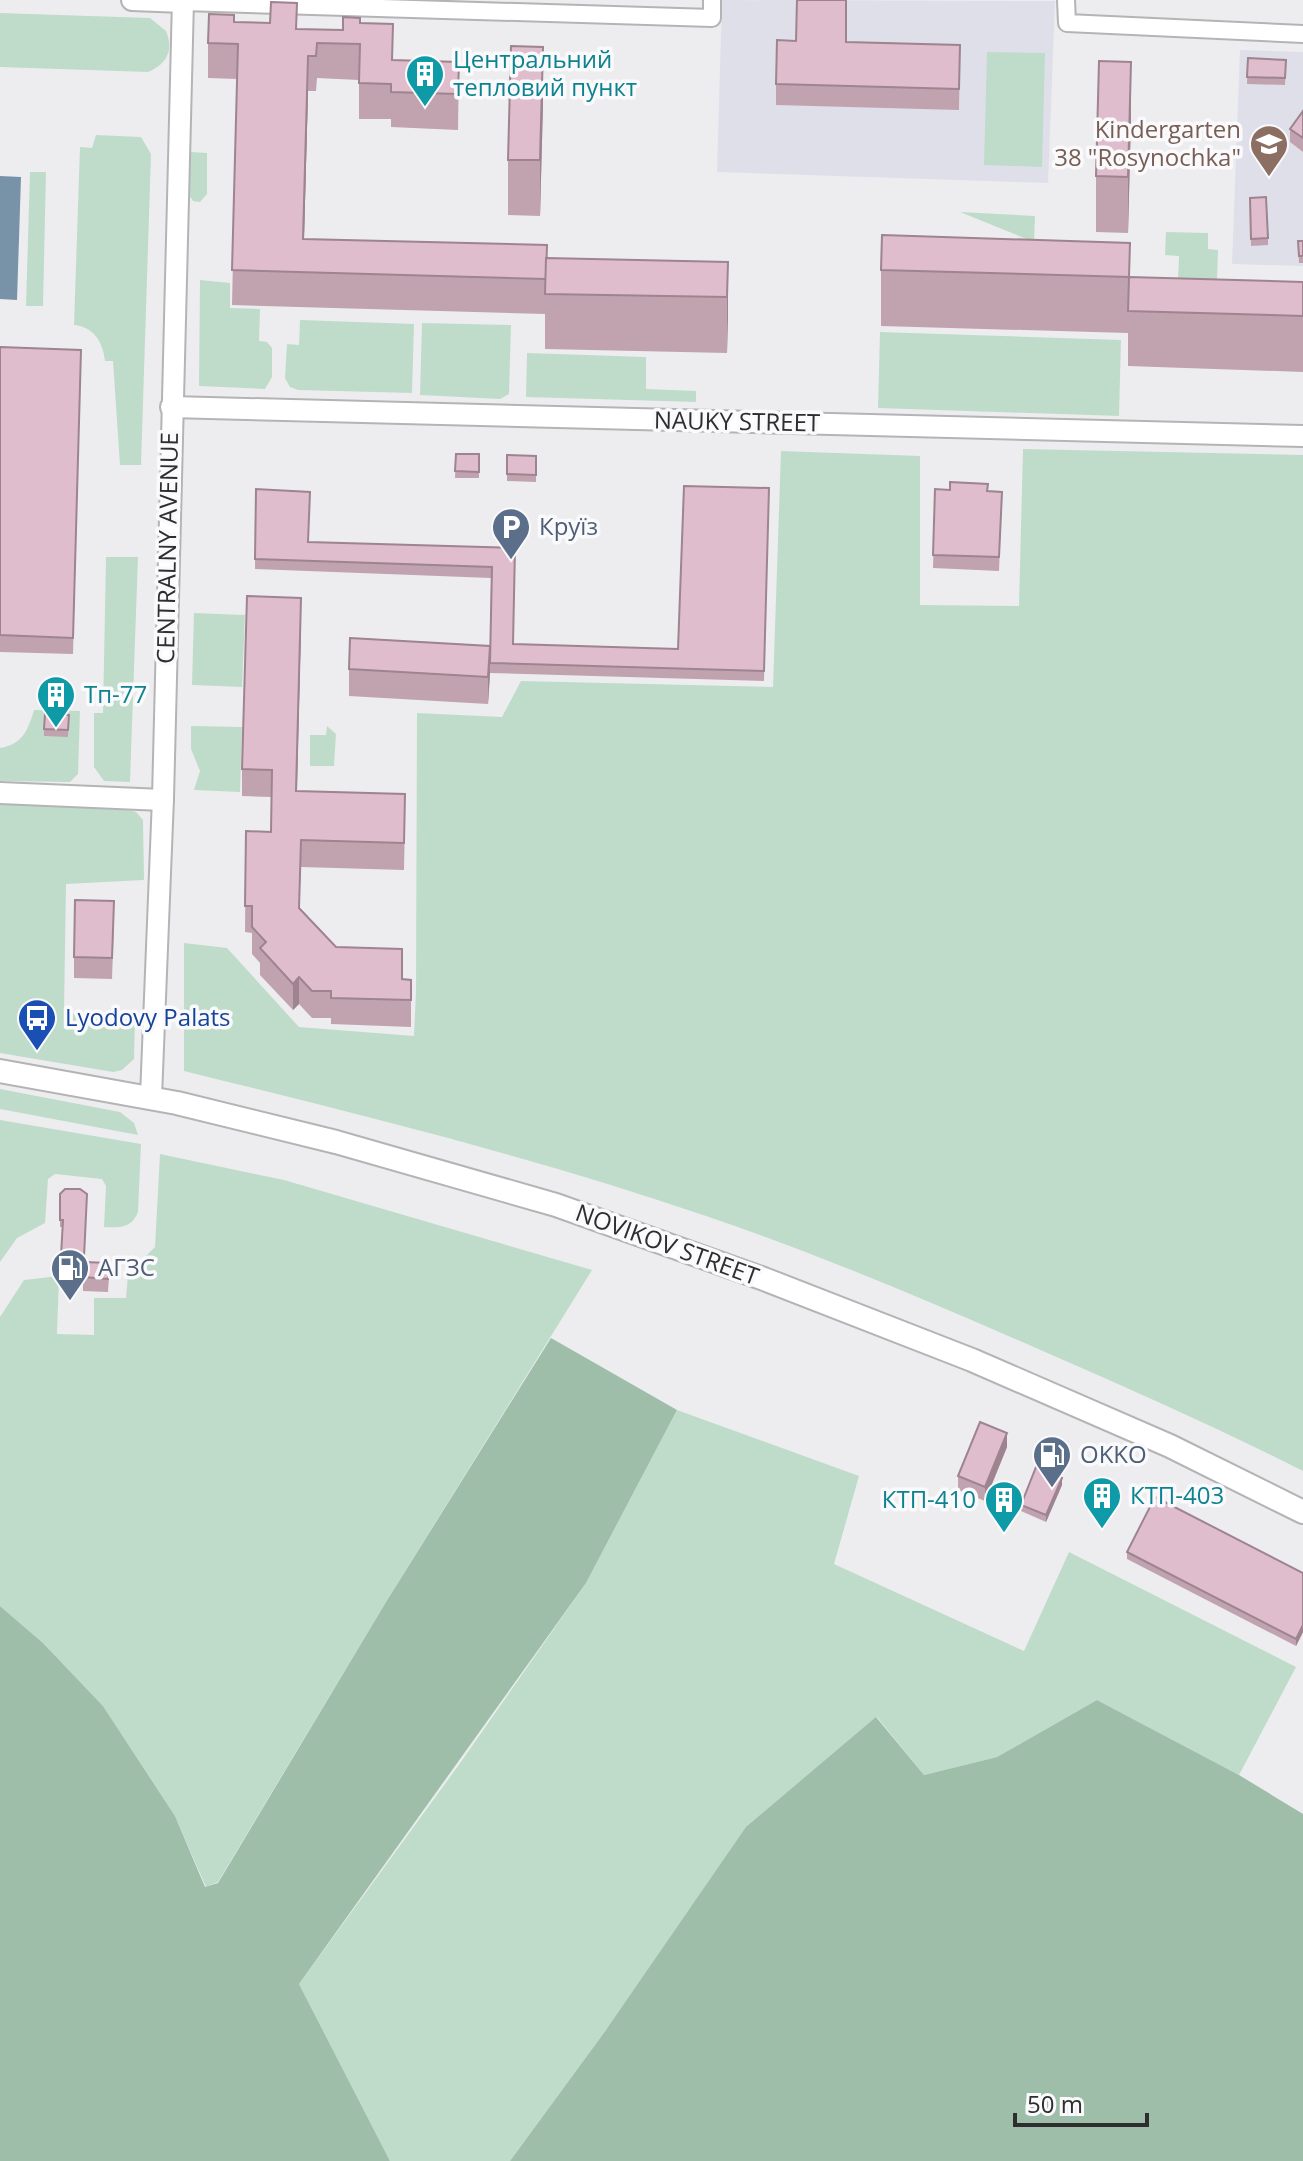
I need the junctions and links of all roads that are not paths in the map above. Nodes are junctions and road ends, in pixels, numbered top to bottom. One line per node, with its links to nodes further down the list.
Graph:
1 (132, 0): 4 (street)
2 (712, 0): 4 (street)
3 (1066, 0): 5 (street)
4 (183, 1): 6 (street, CENTRALNY AVENUE)
5 (1303, 34)
6 (171, 407): 7 (street, NAUKY STREET); 9 (street, CENTRALNY AVENUE)
7 (1303, 436)
8 (0, 793): 9 (street)
9 (163, 800): 11 (street, CENTRALNY AVENUE)
10 (0, 1071): 11 (main road, NOVIKOV STREET)
11 (151, 1097): 12 (main road, NOVIKOV STREET)
12 (1303, 1512)

